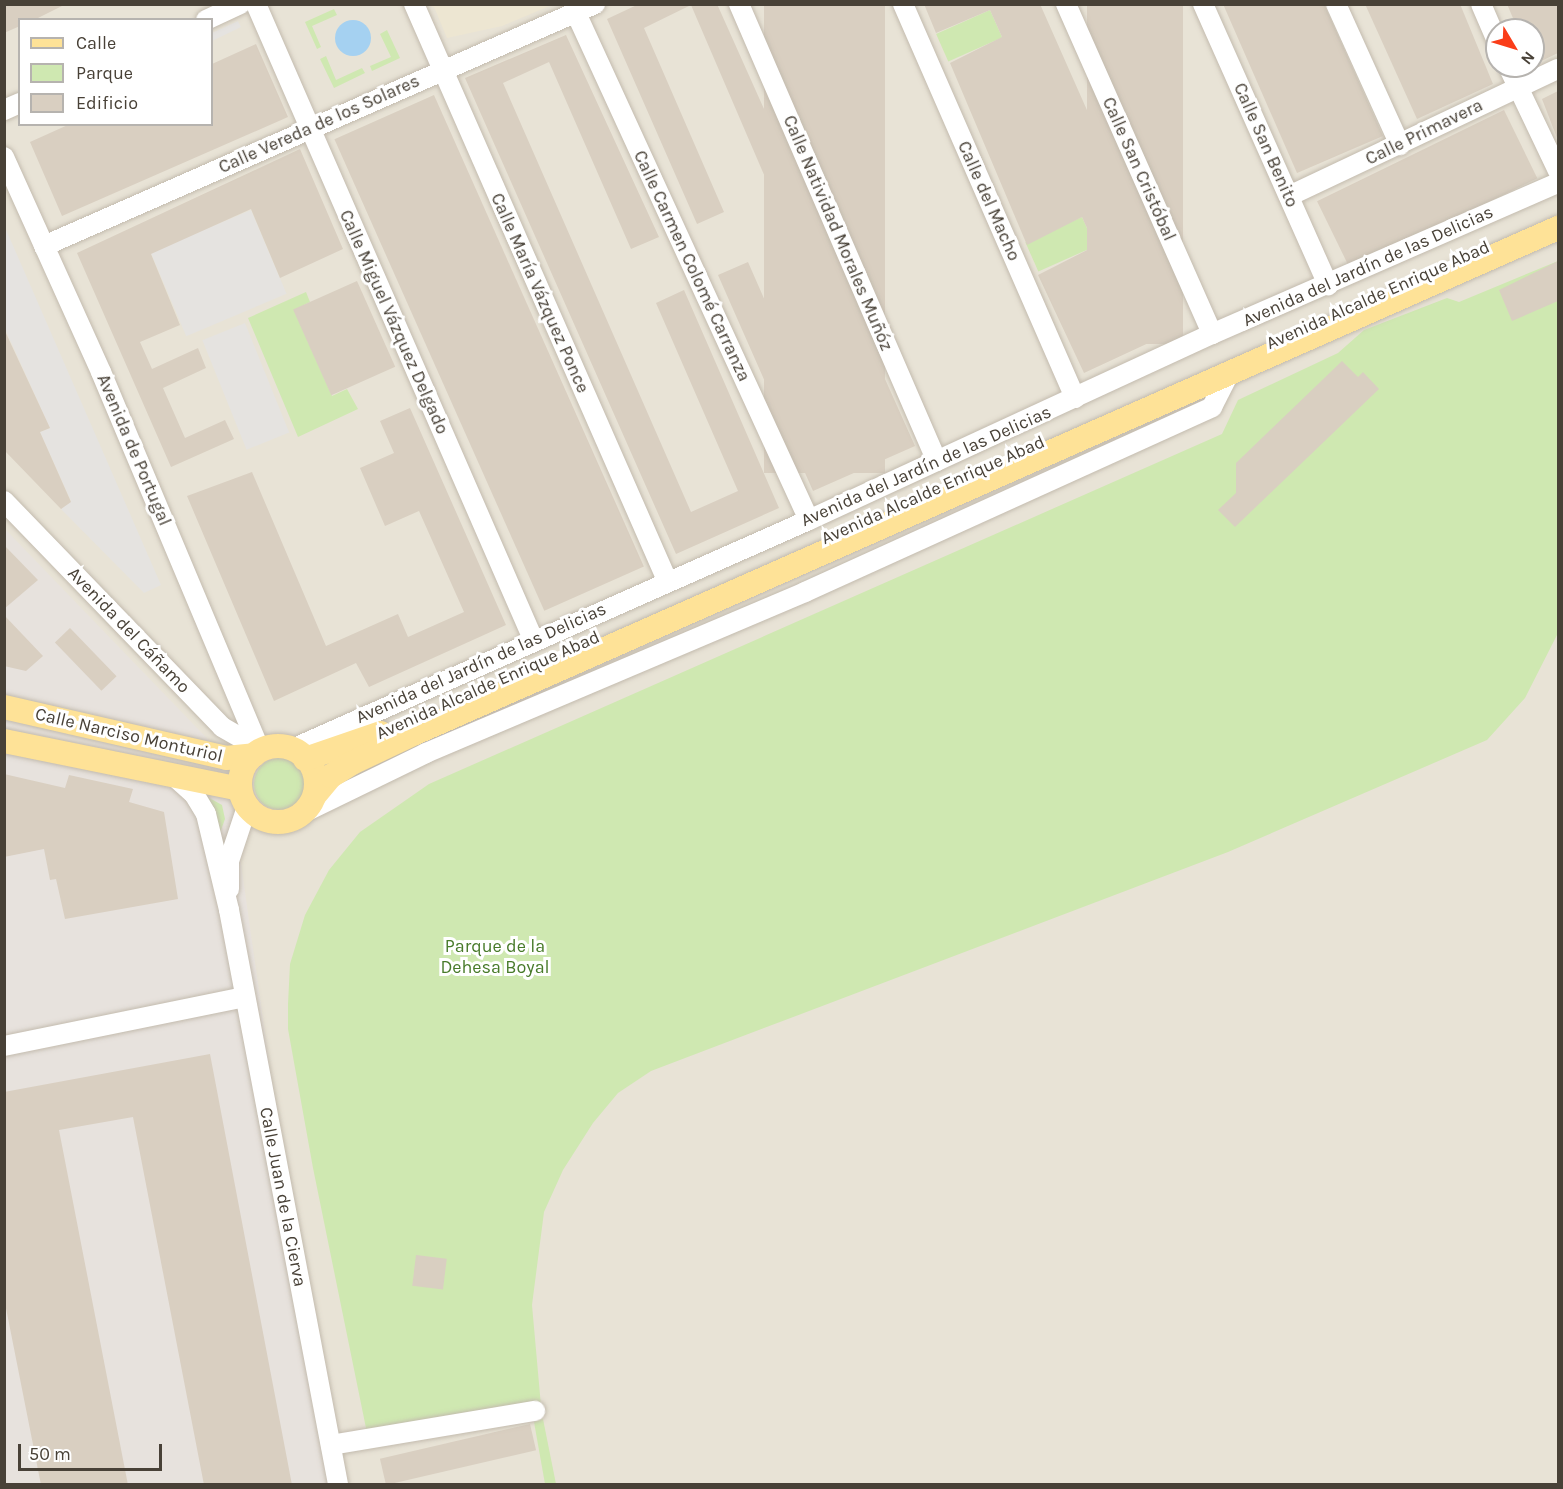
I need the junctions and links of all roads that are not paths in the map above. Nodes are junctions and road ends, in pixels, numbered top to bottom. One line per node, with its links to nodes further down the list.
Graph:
1 (240, 4): 12 (street)
2 (256, 4): 20 (street, Calle Miguel Vázquez Delgado)
3 (414, 4): 15 (street, Calle María Vázquez Ponce)
4 (595, 4): 11 (street, Calle Vereda de los Solares)
5 (739, 4): 33 (street, Calle Natividad Morales Muñóz)
6 (903, 4): 32 (street, Calle del Macho)
7 (1066, 4): 30 (street, Calle San Cristóbal)
8 (1203, 4): 25 (street, Calle San Benito)
9 (1336, 4): 21 (street)
10 (1481, 4): 13 (street)
11 (576, 13): 15 (street, Calle Vereda de los Solares); 35 (street, Calle Carmen Colomé Carranza)
12 (210, 18)
13 (1487, 18)
14 (1558, 69): 17 (street, Calle Primavera)
15 (441, 70): 20 (street, Calle Vereda de los Solares); 36 (street, Calle María Vázquez Ponce)
16 (1513, 78): 17 (street)
17 (1517, 86): 21 (street, Calle Primavera); 23 (street)
18 (18, 104): 19 (street)
19 (4, 110)
20 (309, 127): 28 (street, Calle Vereda de los Solares); 37 (street, Calle Miguel Vázquez Delgado)
21 (1400, 145): 25 (street, Calle Primavera)
22 (4, 157): 28 (street, Avenida de Portugal)
23 (1558, 171)
24 (1558, 183): 29 (street, Avenida del Jardín de las Delicias)
25 (1289, 196): 29 (street, Calle San Benito)
26 (1558, 215): 41 (main road, Avenida Alcalde Enrique Abad)
27 (1558, 228): 31 (main road, Avenida Alcalde Enrique Abad)
28 (44, 246): 40 (street, Avenida de Portugal)
29 (1328, 285): 30 (street, Avenida del Jardín de las Delicias)
30 (1212, 334): 32 (street, Avenida del Jardín de las Delicias)
31 (1229, 374): 43 (main road, Avenida Alcalde Enrique Abad); 45 (street, Avenida Alcalde Enrique Abad)
32 (1076, 398): 33 (street, Avenida del Jardín de las Delicias)
33 (937, 461): 35 (street, Avenida del Jardín de las Delicias)
34 (4, 501): 40 (street, Avenida del Cáñamo)
35 (809, 520): 36 (street, Avenida del Jardín de las Delicias)
36 (667, 580): 37 (street, Avenida del Jardín de las Delicias)
37 (533, 639): 41 (street, Avenida del Jardín de las Delicias)
38 (4, 707): 40 (main road, Calle Narciso Monturiol)
39 (4, 741): 42 (main road, Calle Narciso Monturiol)
40 (258, 750): 41 (main road); 44 (main road)
41 (299, 754): 43 (main road)
42 (175, 777): 44 (main road, Calle Narciso Monturiol); 46 (street)
43 (315, 795): 45 (main road)
44 (244, 798): 45 (main road); 46 (street)
45 (301, 814)
46 (229, 910): 47 (street, Calle Juan de la Cierva)
47 (244, 997): 48 (street); 50 (street, Calle Juan de la Cierva)
48 (4, 1046)
49 (535, 1411): 50 (street)
50 (331, 1444): 51 (street, Calle Juan de la Cierva)
51 (338, 1485)

